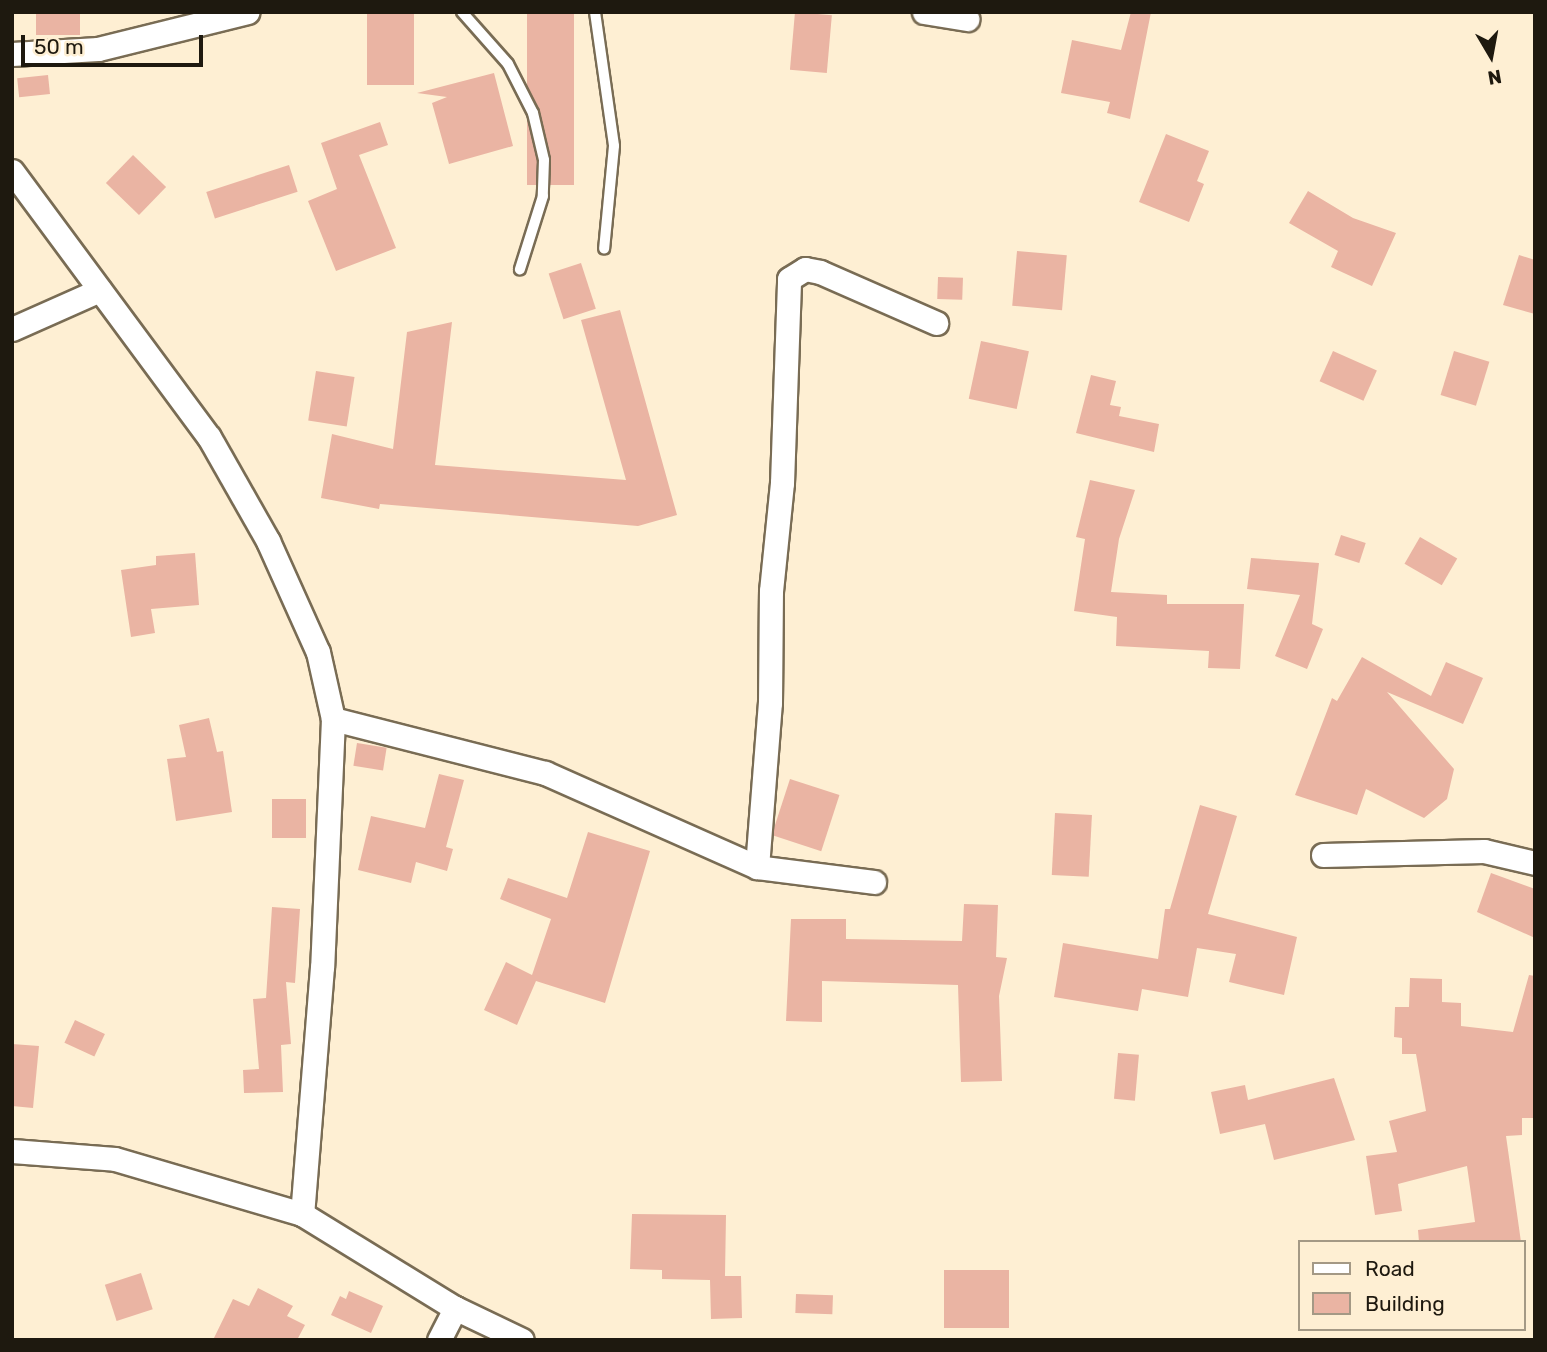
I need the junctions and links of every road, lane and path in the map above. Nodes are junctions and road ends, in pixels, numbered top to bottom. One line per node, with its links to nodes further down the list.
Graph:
1 (248, 12): 6 (street)
2 (462, 12): 9 (lane)
3 (595, 12): 8 (lane)
4 (924, 12): 5 (street)
5 (967, 19)
6 (12, 54)
7 (12, 171): 10 (street)
8 (604, 249)
9 (520, 269)
10 (100, 290): 12 (street); 13 (street)
11 (936, 323): 16 (street)
12 (12, 329)
13 (333, 719): 16 (street); 19 (street)
14 (1323, 855): 15 (street)
15 (1535, 863)
16 (757, 867): 17 (street)
17 (874, 882)
18 (12, 1151): 19 (street)
19 (302, 1214): 20 (street)
20 (455, 1308): 21 (street); 22 (street)
21 (439, 1340)
22 (522, 1340)

